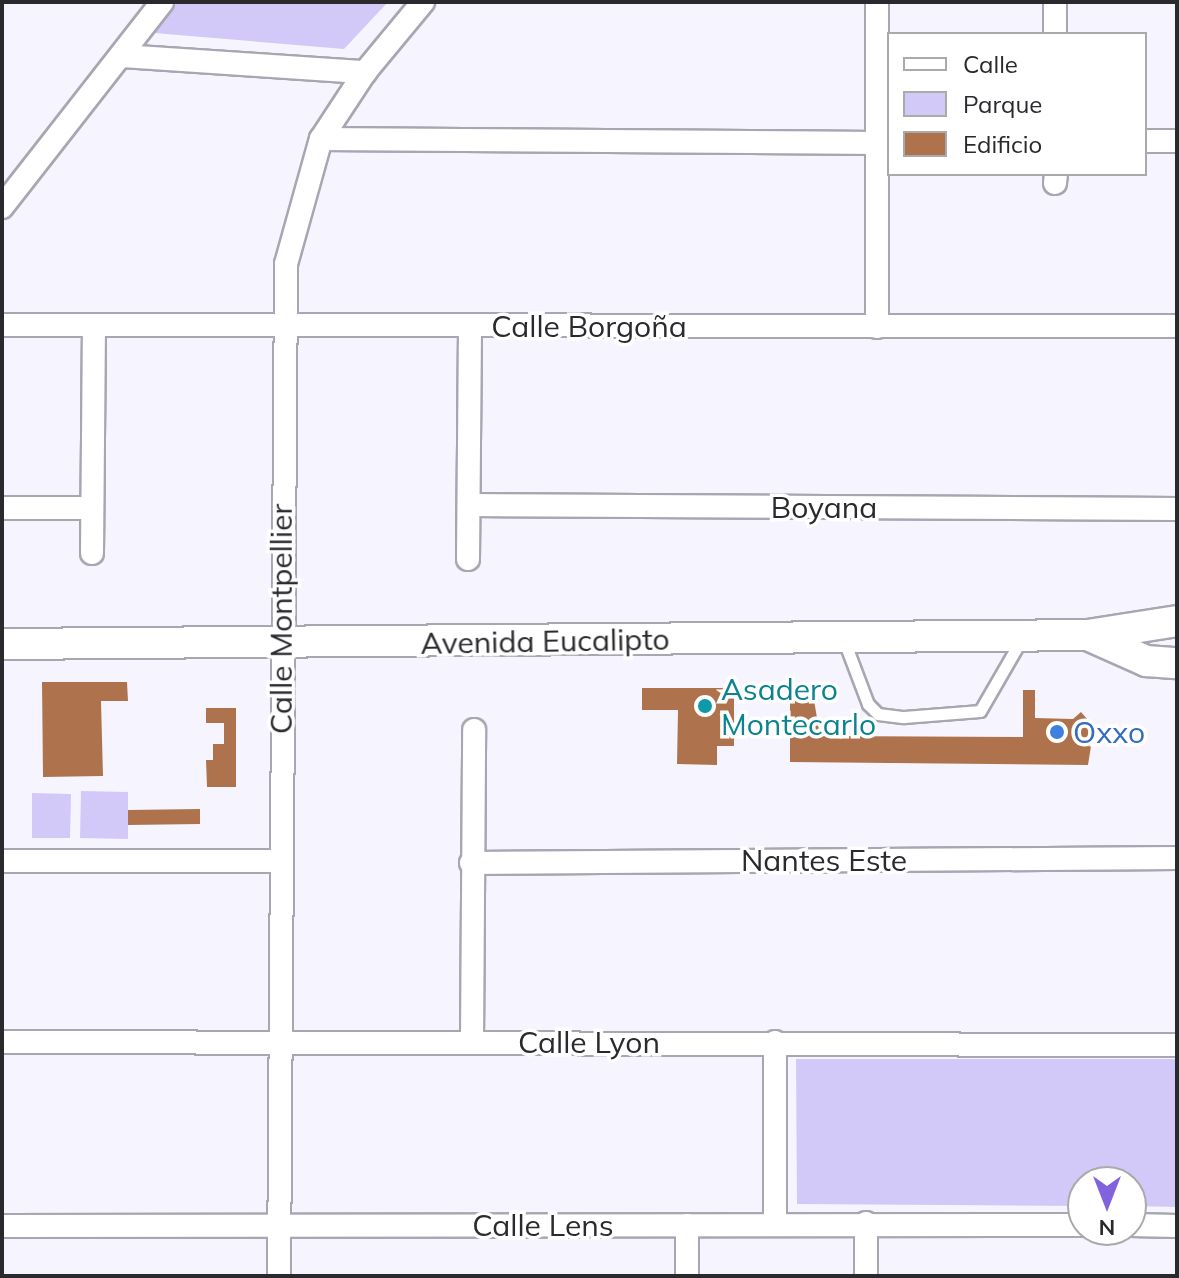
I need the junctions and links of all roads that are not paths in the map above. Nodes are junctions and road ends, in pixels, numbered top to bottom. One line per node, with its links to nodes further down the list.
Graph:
1 (162, 2): 6 (street)
2 (423, 2): 7 (street, Calle Montpellier)
3 (877, 2): 11 (street)
4 (1055, 2): 5 (street)
5 (1055, 32)
6 (122, 56): 7 (street); 12 (street)
7 (365, 72): 8 (street, Calle Montpellier)
8 (321, 139): 11 (street); 15 (street, Calle Montpellier)
9 (1147, 141): 10 (street)
10 (1177, 141)
11 (876, 143): 18 (street)
12 (2, 207)
13 (2, 325): 14 (street, Calle Borgoña)
14 (94, 325): 15 (street, Calle Borgoña); 21 (street)
15 (282, 325): 16 (street, Calle Borgoña); 29 (street, Calle Montpellier)
16 (470, 326): 18 (street, Calle Borgoña); 19 (street)
17 (1177, 326): 18 (street, Calle Borgoña)
18 (877, 327)
19 (471, 505): 22 (street, Boyana); 24 (street)
20 (2, 508): 21 (street)
21 (92, 508): 23 (street)
22 (1177, 509)
23 (92, 553)
24 (468, 559)
25 (1177, 621): 26 (street, Avenida Eucalipto)
26 (1088, 635): 27 (street, Avenida Eucalipto); 31 (street, Avenida Eucalipto)
27 (1023, 636): 28 (street, Avenida Eucalipto); 28 (lane)
28 (843, 638): 29 (street, Avenida Eucalipto)
29 (280, 643): 30 (street, Avenida Eucalipto); 35 (street, Calle Montpellier)
30 (2, 644)
31 (1177, 663)
32 (474, 730): 36 (street)
33 (1177, 858): 36 (street, Nantes Este)
34 (2, 861): 35 (street)
35 (278, 861): 40 (street, Calle Montpellier)
36 (471, 863): 37 (street)
37 (472, 1041): 39 (street, Calle Lyon); 40 (street, Calle Lyon)
38 (2, 1042): 40 (street, Calle Lyon)
39 (775, 1042): 41 (street, Calle Lyon); 42 (street)
40 (278, 1043): 49 (street, Calle Montpellier)
41 (1177, 1045)
42 (775, 1223): 43 (street, Calle Lens); 44 (street, Calle Lens)
43 (866, 1223): 45 (street, Calle Lens); 52 (street)
44 (687, 1225): 49 (street, Calle Lens); 51 (street)
45 (1067, 1225)
46 (1147, 1225): 48 (street)
47 (2, 1226): 49 (street, Calle Lens)
48 (1177, 1226)
49 (279, 1227): 50 (street, Calle Montpellier)
50 (279, 1276)
51 (687, 1276)
52 (866, 1276)

